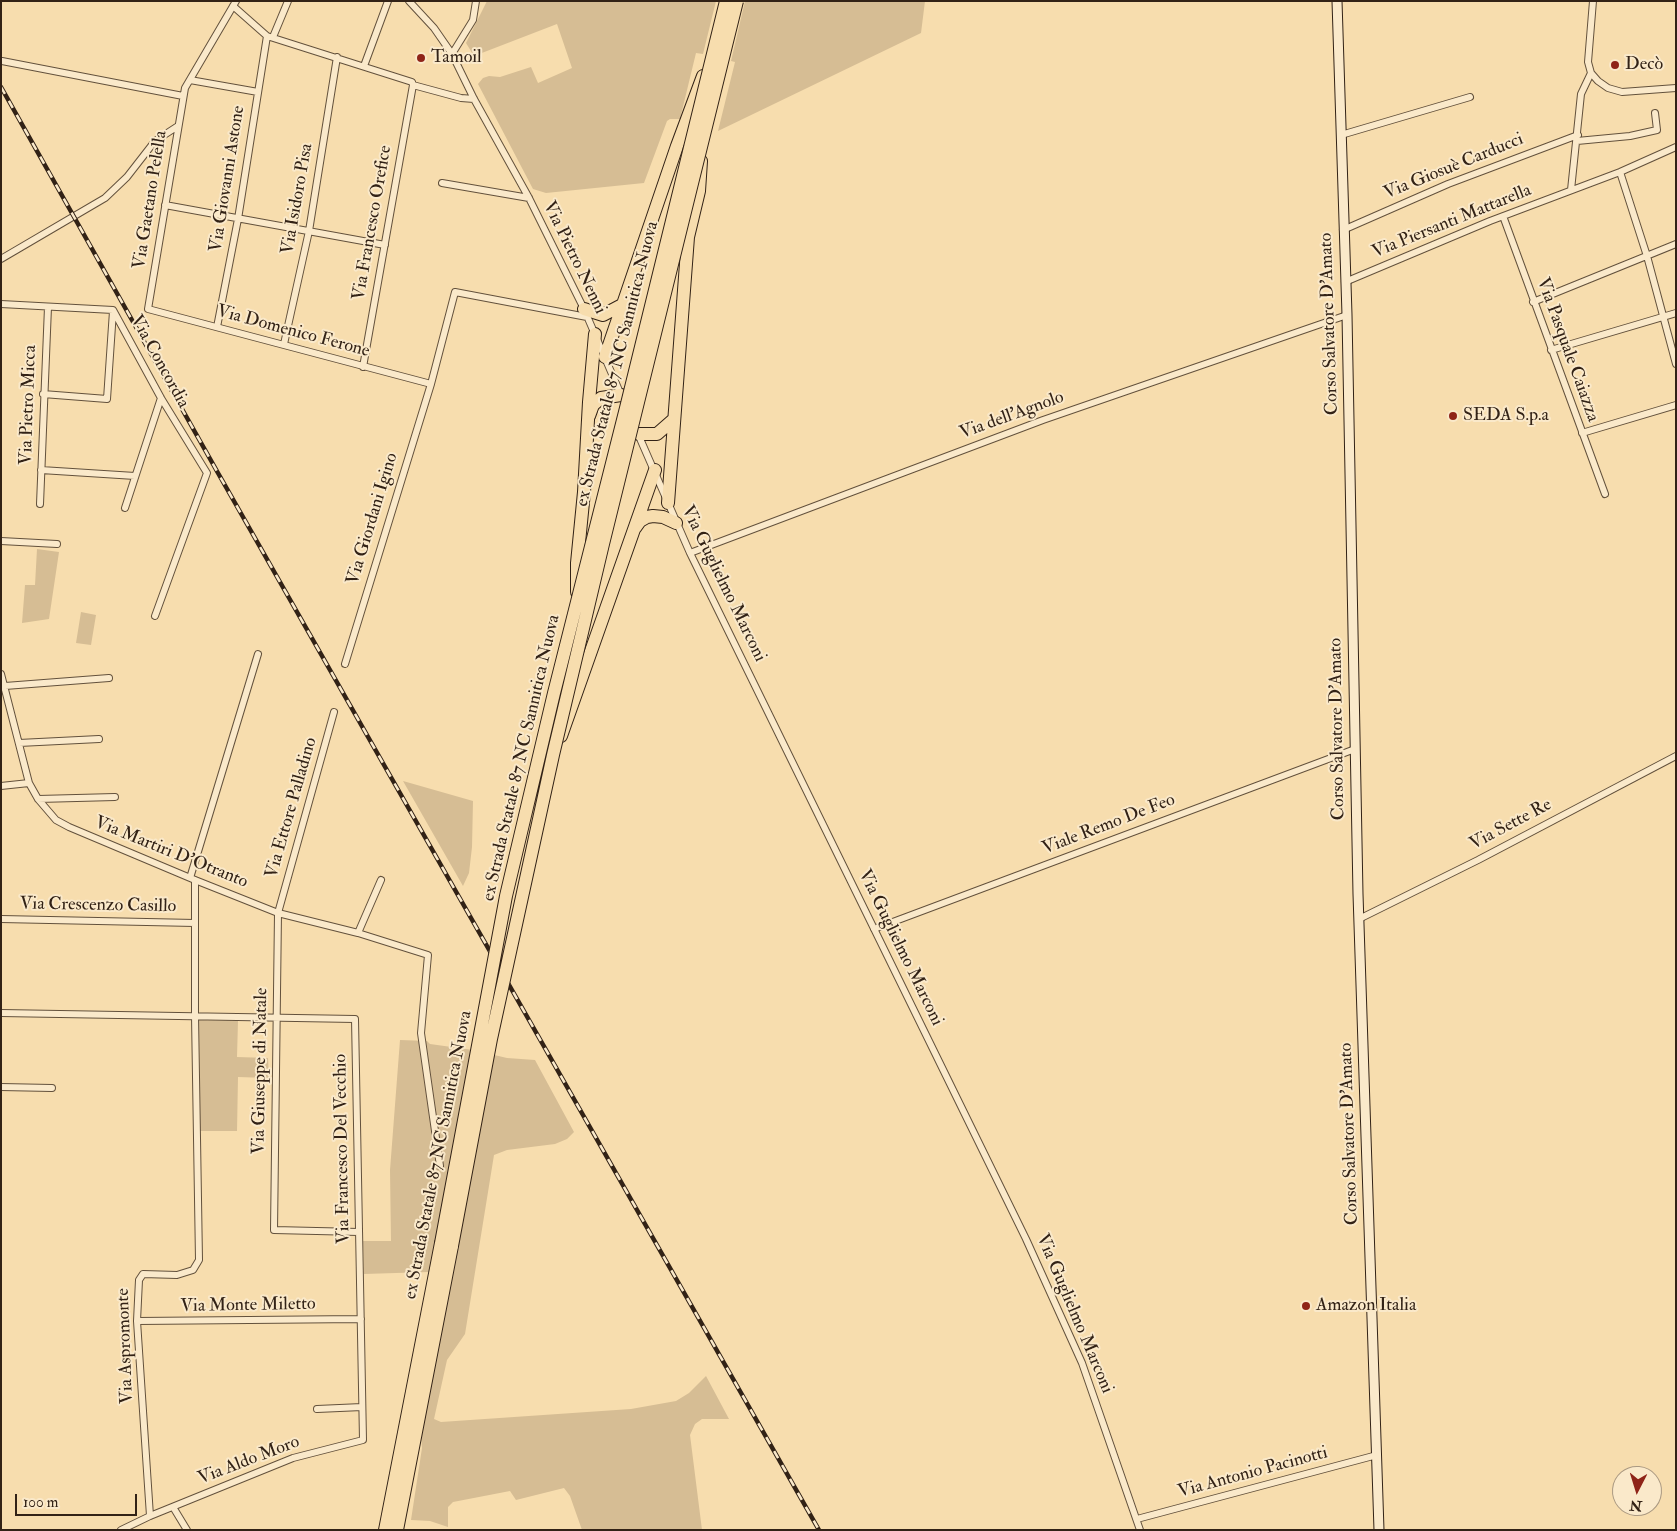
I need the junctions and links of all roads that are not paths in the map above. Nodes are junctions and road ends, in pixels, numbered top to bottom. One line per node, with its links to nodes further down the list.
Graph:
1 (288, 1): 10 (street, Via Giovanni Astone)
2 (388, 1): 15 (street)
3 (409, 1): 11 (street, Via Pietro Nenni)
4 (476, 1): 11 (street)
5 (726, 1): 13 (highway, ex Strada Statale 87 NC Sannitica Nuova, bridge)
6 (738, 1): 27 (highway, ex Strada Statale 87 NC Sannitica Nuova, bridge)
7 (1337, 1): 26 (street, Corso Salvatore D'Amato)
8 (1593, 1): 16 (street)
9 (234, 4): 10 (street); 17 (street, Via Gaetano Pelella)
10 (270, 36): 12 (street); 20 (street, Via Giovanni Astone)
11 (452, 54): 23 (street, Via Pietro Nenni)
12 (337, 57): 15 (street); 37 (street, Via Isidoro Pisa)
13 (711, 58): 46 (highway, bridge); 82 (highway, ex Strada Statale 87 NC Sannitica Nuova, bridge)
14 (2, 61): 21 (street)
15 (364, 66): 18 (street)
16 (1591, 73): 19 (street); 28 (street)
17 (190, 80): 20 (street); 21 (street, Via Gaetano Pelella)
18 (413, 85): 23 (street); 40 (street, Via Francesco Orefice)
19 (1676, 88)
20 (258, 92): 36 (street, Via Giovanni Astone)
21 (184, 96): 25 (street, Via Gaetano Pelella)
22 (1470, 97): 26 (street)
23 (474, 99): 33 (street, Via Pietro Nenni)
24 (1655, 112): 28 (street, Via Giosuè Carducci)
25 (178, 126): 34 (street, Via Gaetano Pelella); 42 (street)
26 (1341, 135): 38 (street, Corso Salvatore D'Amato)
27 (704, 136): 67 (highway, bridge); 94 (highway, ex Strada Statale 87 NC Sannitica Nuova, bridge)
28 (1577, 138): 32 (street); 38 (street, Via Giosuè Carducci)
29 (1676, 148): 30 (street, Via Piersanti Mattarella)
30 (1620, 172): 32 (street, Via Piersanti Mattarella); 41 (street)
31 (442, 183): 33 (street, Via Pietro Nenni)
32 (1570, 190): 35 (street, Via Piersanti Mattarella)
33 (529, 198): 50 (street, Via Pietro Nenni)
34 (164, 205): 36 (street); 48 (street, Via Gaetano Pelella)
35 (1503, 216): 43 (street, Via Piersanti Mattarella); 44 (street, Via Pasquale Caiazza)
36 (238, 219): 37 (street); 54 (street, Via Giovanni Astone)
37 (309, 230): 40 (street); 56 (street, Via Isidoro Pisa)
38 (1343, 230): 43 (street, Corso Salvatore D'Amato)
39 (1676, 244): 41 (street)
40 (385, 245): 60 (street, Via Francesco Orefice)
41 (1647, 256): 44 (street); 53 (street)
42 (1, 259)
43 (1345, 282): 52 (street, Corso Salvatore D'Amato)
44 (1533, 302): 57 (street, Via Pasquale Caiazza)
45 (1, 304): 47 (street, Via Concordia)
46 (622, 305): 50 (highway); 58 (highway)
47 (48, 307): 49 (street, Via Concordia); 63 (street, Via Pietro Micca)
48 (148, 309): 54 (street, Via Domenico Ferone)
49 (113, 310): 63 (street); 64 (street, Via Concordia)
50 (586, 313): 55 (street, Via Pietro Nenni); 61 (street, Via Giordani Igino)
51 (1676, 313): 53 (street)
52 (1346, 315): 81 (street, Via dell'Agnolo); 92 (street, Corso Salvatore D'Amato)
53 (1662, 316): 57 (street); 59 (street)
54 (217, 327): 56 (street, Via Domenico Ferone)
55 (595, 334): 58 (street, Via Pietro Nenni); 66 (highway)
56 (284, 344): 60 (street, Via Domenico Ferone)
57 (1551, 350): 68 (street, Via Pasquale Caiazza)
58 (605, 356): 62 (street, Via Pietro Nenni)
59 (1676, 364)
60 (363, 367): 61 (street, Via Domenico Ferone)
61 (431, 384): 85 (street, Via Giordani Igino)
62 (619, 390): 66 (highway); 69 (street, Via Guglielmo Marconi)
63 (43, 394): 70 (street, Via Pietro Micca)
64 (161, 398): 72 (street); 83 (street, Via Concordia)
65 (1676, 405): 68 (street)
66 (588, 420): 82 (highway, bridge)
67 (673, 420): 69 (highway); 74 (highway)
68 (1582, 433): 73 (street, Via Pasquale Caiazza)
69 (639, 434): 71 (street, Via Guglielmo Marconi)
70 (42, 470): 72 (street); 75 (street, Via Pietro Micca)
71 (654, 470): 74 (street, Via Guglielmo Marconi); 78 (highway)
72 (136, 476): 76 (street)
73 (1605, 494)
74 (668, 503): 77 (street, Via Guglielmo Marconi)
75 (40, 504)
76 (125, 508)
77 (676, 523): 78 (highway); 81 (street, Via Guglielmo Marconi)
78 (632, 532): 94 (highway, bridge)
79 (1, 541): 80 (street)
80 (57, 544)
81 (690, 553): 105 (street, Via Guglielmo Marconi)
82 (578, 600): 114 (highway, ex Strada Statale 87 NC Sannitica Nuova, bridge)
83 (155, 616)
84 (258, 654): 99 (street)
85 (345, 664)
86 (1, 674): 88 (street, Via Martiri D'Otranto)
87 (109, 678): 88 (street)
88 (5, 686): 91 (street, Via Martiri D'Otranto)
89 (334, 712): 101 (street, Via Ettore Palladino)
90 (99, 739): 91 (street)
91 (19, 744): 95 (street, Via Martiri D'Otranto)
92 (1355, 749): 103 (street, Corso Salvatore D'Amato); 105 (street, Viale Remo De Feo)
93 (1676, 756): 103 (street, Via Sette Re)
94 (551, 761): 114 (highway, ex Strada Statale 87 NC Sannitica Nuova, bridge)
95 (30, 783): 96 (street); 98 (street, Via Martiri D'Otranto)
96 (1, 786)
97 (115, 797): 98 (street)
98 (38, 799): 99 (street, Via Martiri D'Otranto)
99 (192, 879): 101 (street, Via Martiri D'Otranto); 104 (street)
100 (381, 880): 106 (street)
101 (278, 913): 106 (street, Via Martiri D'Otranto); 109 (street, Via Giuseppe di Natale)
102 (1, 919): 104 (street, Via Crescenzo Casillo)
103 (1359, 919): 120 (street, Corso Salvatore D'Amato)
104 (195, 923): 108 (street)
105 (874, 929): 123 (street, Via Guglielmo Marconi)
106 (358, 933): 112 (street, Via Martiri D'Otranto)
107 (1, 1013): 108 (street, Via Francesco Del Vecchio)
108 (195, 1016): 109 (street, Via Francesco Del Vecchio); 116 (street, Via Aspromonte)
109 (276, 1017): 113 (street, Via Francesco Del Vecchio); 113 (street, Via Giuseppe di Natale)
110 (1, 1087): 111 (street)
111 (52, 1088)
112 (440, 1166)
113 (359, 1232): 115 (street, Via Francesco Del Vecchio)
114 (447, 1245): 126 (highway, ex Strada Statale 87 NC Sannitica Nuova); 127 (highway, ex Strada Statale 87 NC Sannitica Nuova)
115 (360, 1319): 116 (street, Via Monte Miletto); 117 (street, Via Francesco Del Vecchio)
116 (137, 1321): 122 (street, Via Aspromonte)
117 (362, 1407): 118 (street); 119 (street, Via Francesco Del Vecchio)
118 (317, 1409)
119 (362, 1440): 121 (street, Via Aldo Moro)
120 (1377, 1455): 123 (street, Via Antonio Pacinotti); 129 (street, Corso Salvatore D'Amato)
121 (173, 1507): 122 (street, Via Aldo Moro); 125 (street)
122 (150, 1516): 124 (street, Via Aldo Moro)
123 (1137, 1519): 128 (street, Via Guglielmo Marconi)
124 (121, 1530)
125 (187, 1530)
126 (386, 1530)
127 (397, 1530)
128 (1140, 1530)
129 (1379, 1530)

